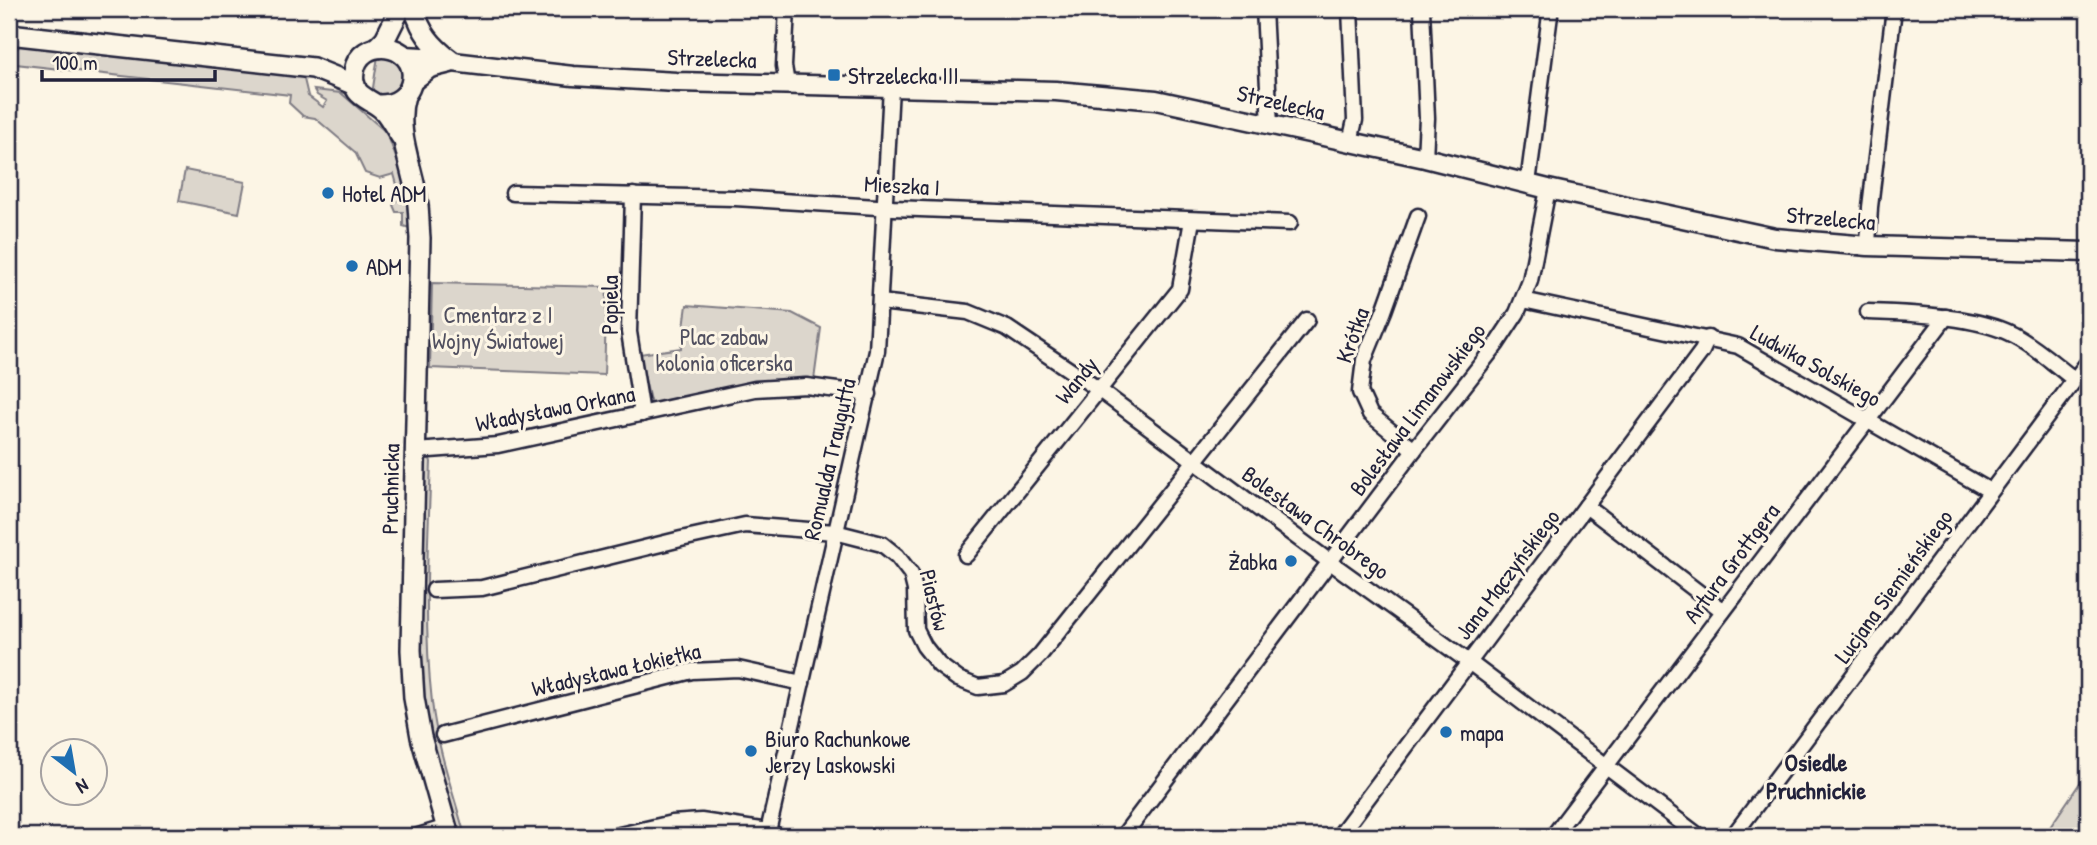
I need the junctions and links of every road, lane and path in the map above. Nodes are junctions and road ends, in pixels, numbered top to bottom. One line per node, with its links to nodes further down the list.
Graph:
1 (400, 9): 11 (main road)
2 (407, 9): 12 (main road)
3 (414, 9): 13 (street)
4 (787, 9): 15 (street)
5 (1264, 9): 20 (street)
6 (1350, 9): 22 (street)
7 (1422, 9): 23 (street)
8 (1894, 9): 32 (street)
9 (1550, 15): 24 (street)
10 (9, 34): 14 (main road)
11 (369, 52): 12 (main road); 14 (main road); 16 (main road)
12 (403, 54): 13 (street, Strzelecka); 18 (main road)
13 (453, 62): 15 (street, Strzelecka); 18 (street, Strzelecka)
14 (313, 68): 16 (main road)
15 (786, 84): 17 (street, Strzelecka)
16 (355, 85): 19 (main road)
17 (891, 87): 20 (street, Strzelecka); 28 (street, Romualda Traugutta)
18 (409, 89): 19 (main road); 21 (main road, Pruchnicka)
19 (377, 105): 21 (main road, Pruchnicka)
20 (1270, 126): 22 (street, Strzelecka)
21 (402, 139): 47 (main road, Pruchnicka)
22 (1350, 142): 23 (street, Strzelecka)
23 (1425, 158): 24 (street, Strzelecka)
24 (1528, 183): 25 (street, Strzelecka)
25 (1548, 189): 32 (street, Strzelecka); 34 (street, Bolesława Limanowskiego)
26 (513, 193): 27 (street, Mieszka I)
27 (633, 195): 28 (street, Mieszka I); 44 (street, Popiela)
28 (885, 208): 30 (street, Mieszka I); 35 (street, Romualda Traugutta)
29 (1418, 216): 46 (street, Krótka)
30 (1192, 220): 31 (street, Mieszka I); 42 (street, Wandy)
31 (1290, 222)
32 (1868, 246): 33 (street, Strzelecka)
33 (2088, 252)
34 (1523, 300): 39 (street, Ludwika Solskiego); 46 (street, Bolesława Limanowskiego)
35 (880, 302): 42 (street, Bolesława Chrobrego); 43 (street, Romualda Traugutta)
36 (1868, 312): 37 (street)
37 (1946, 317): 41 (street); 45 (street, Artura Grottgera)
38 (1307, 320): 48 (street, Piastów)
39 (1708, 338): 45 (street, Ludwika Solskiego); 50 (street, Jana Mączyńskiego)
40 (2088, 362): 41 (street, Lucjana Siemieńskiego)
41 (2075, 380): 49 (street, Lucjana Siemieńskiego)
42 (1098, 389): 48 (street, Bolesława Chrobrego); 52 (street, Wandy)
43 (869, 394): 44 (street, Władysława Orkana); 51 (street, Romualda Traugutta)
44 (642, 414): 47 (street, Władysława Orkana)
45 (1868, 419): 49 (street, Ludwika Solskiego); 55 (street, Artura Grottgera)
46 (1414, 450): 53 (street, Bolesława Limanowskiego)
47 (415, 451): 60 (main road, Pruchnicka)
48 (1194, 460): 51 (street, Piastów); 53 (street, Bolesława Chrobrego)
49 (1990, 491): 68 (street, Lucjana Siemieńskiego)
50 (1586, 506): 55 (street); 56 (street, Jana Mączyńskiego)
51 (835, 532): 54 (street, Piastów); 57 (street, Romualda Traugutta)
52 (965, 555)
53 (1330, 562): 56 (street, Bolesława Chrobrego); 64 (street, Bolesława Limanowskiego)
54 (434, 590)
55 (1723, 611): 59 (street, Artura Grottgera)
56 (1469, 662): 59 (street, Bolesława Chrobrego); 65 (street, Jana Mączyńskiego)
57 (802, 683): 58 (street, Władysława Łokietka); 61 (street, Romualda Traugutta)
58 (443, 735)
59 (1606, 766): 66 (street, Artura Grottgera); 67 (street, Bolesława Chrobrego)
60 (448, 832): 62 (street)
61 (771, 835): 63 (street)
62 (418, 836)
63 (615, 836)
64 (1123, 836)
65 (1339, 836)
66 (1553, 836)
67 (1699, 836)
68 (1733, 836)

